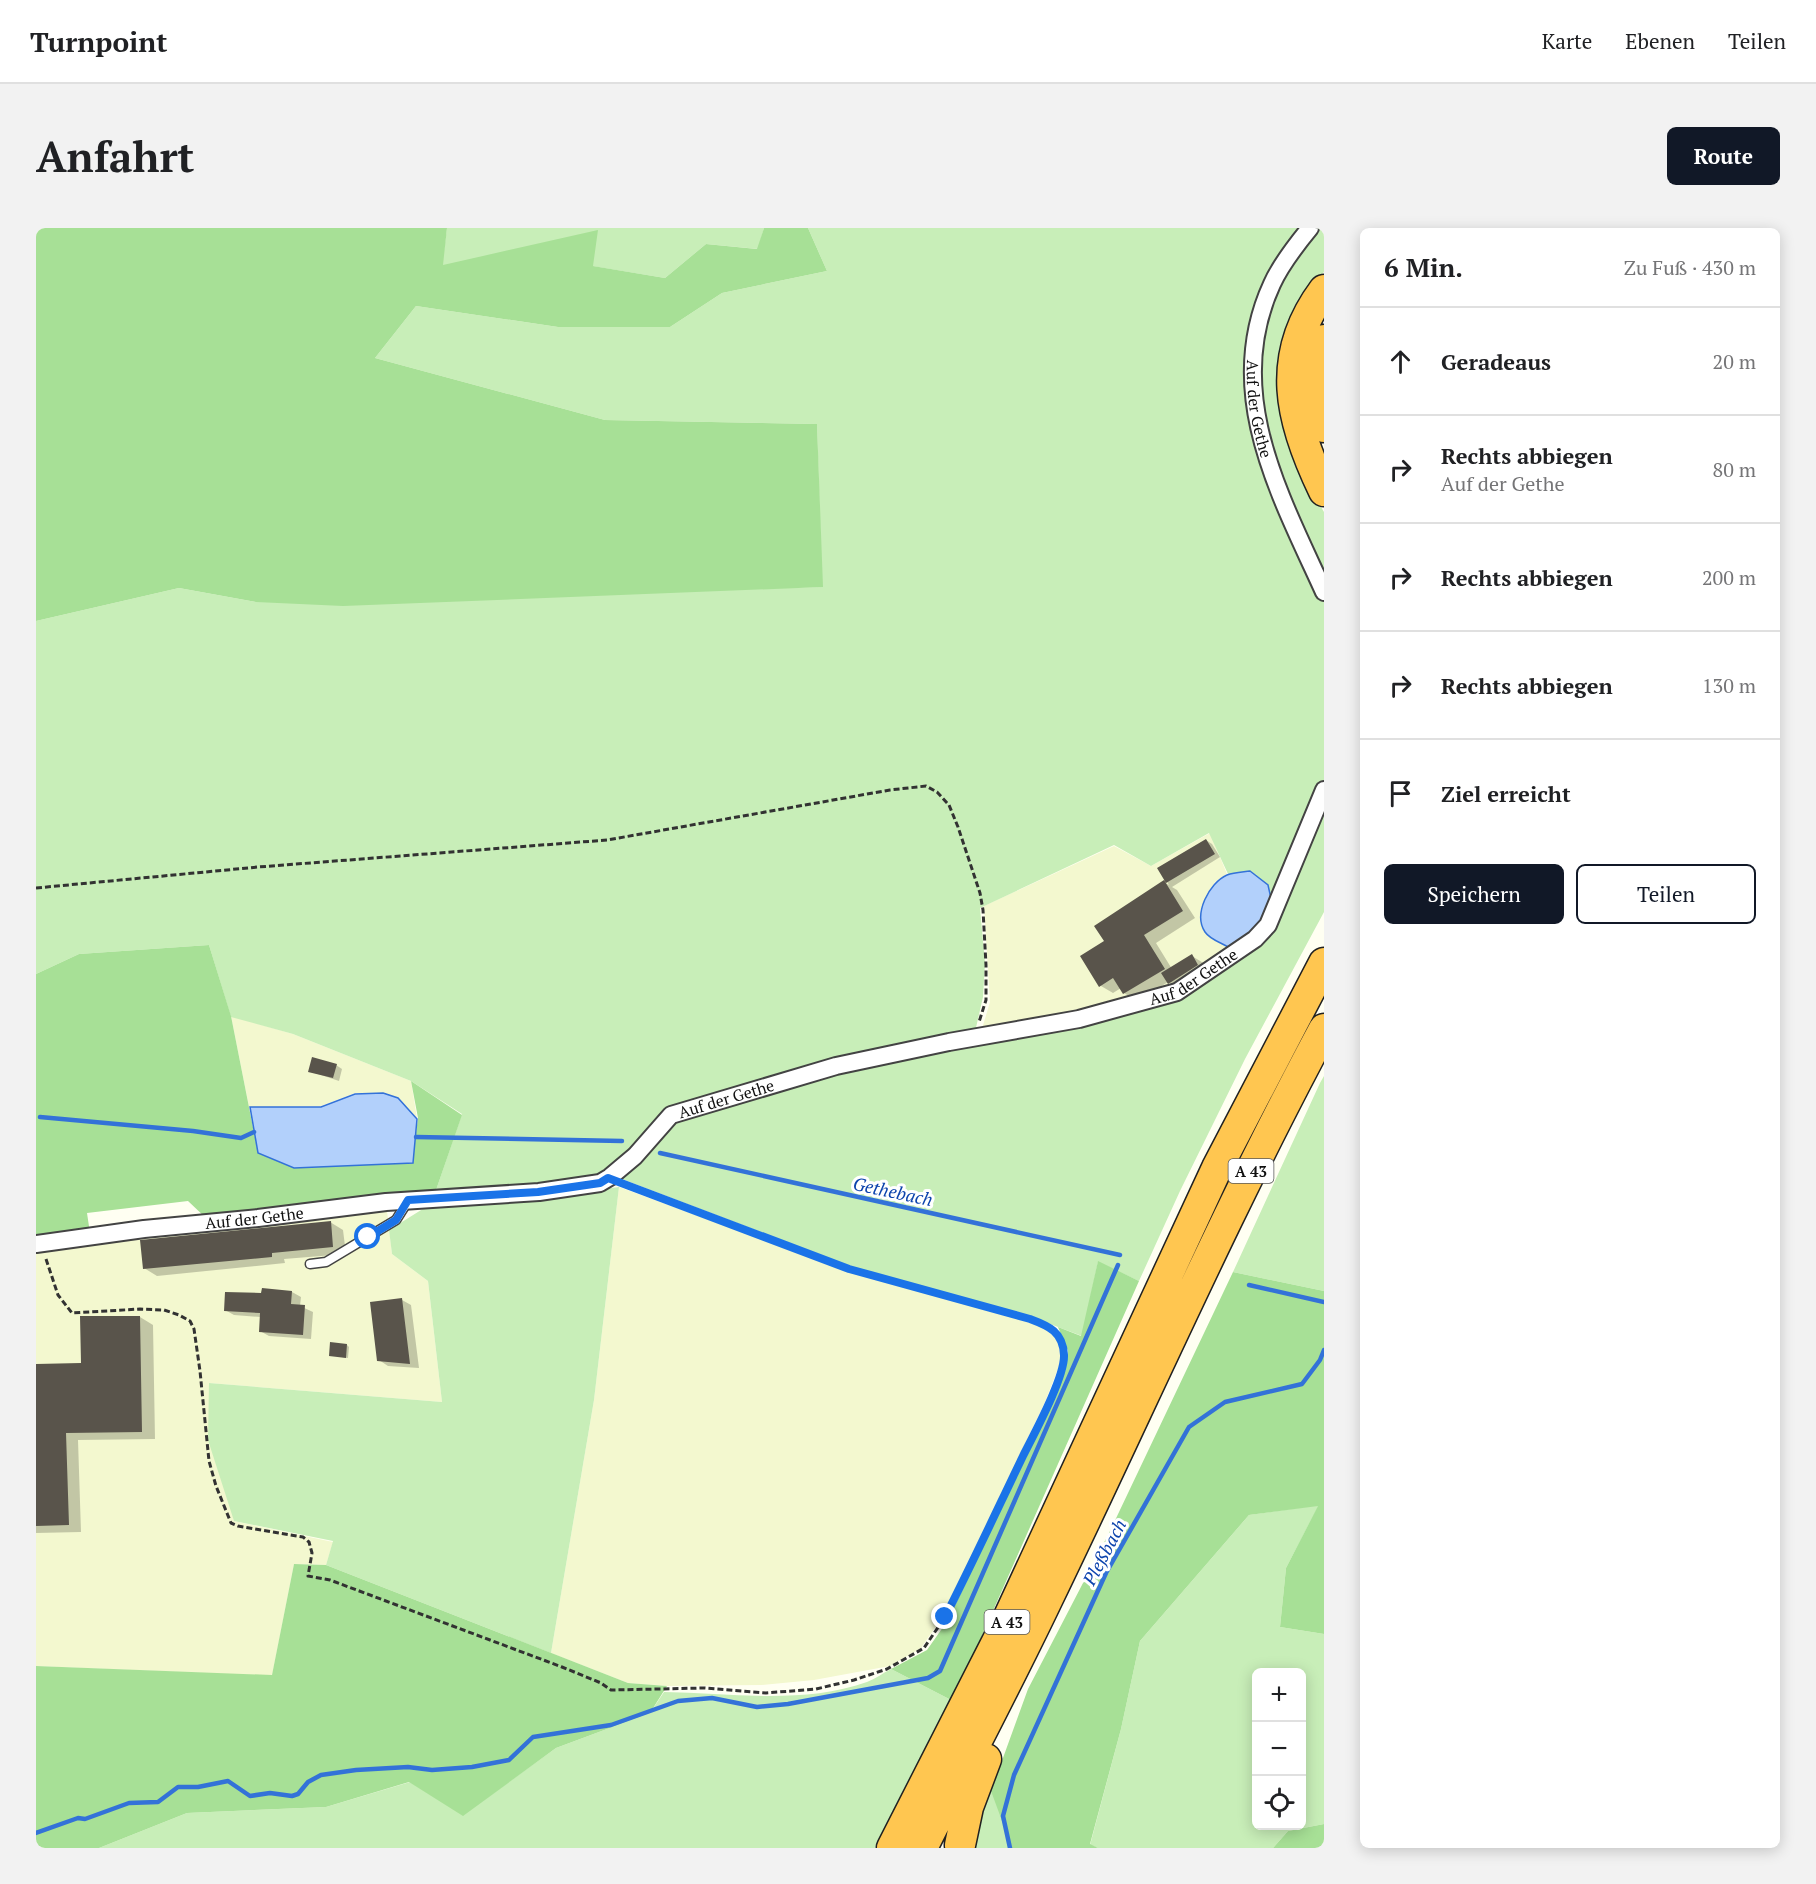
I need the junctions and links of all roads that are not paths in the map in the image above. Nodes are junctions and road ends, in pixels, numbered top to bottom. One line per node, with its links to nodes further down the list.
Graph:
1 (1311, 228): 6 (street, Auf der Gethe)
2 (1324, 290): 5 (highway)
3 (1324, 340): 4 (highway)
4 (1324, 427)
5 (1324, 490)
6 (1324, 592)
7 (1324, 790): 10 (street, Auf der Gethe)
8 (1324, 963): 15 (highway, A 43)
9 (1324, 1029): 13 (highway, A 43)
10 (408, 1200): 11 (street, Auf der Gethe); 12 (lane)
11 (38, 1244)
12 (310, 1264)
13 (1047, 1599): 14 (highway); 16 (highway, A 43)
14 (959, 1846)
15 (892, 1848)
16 (922, 1848)

